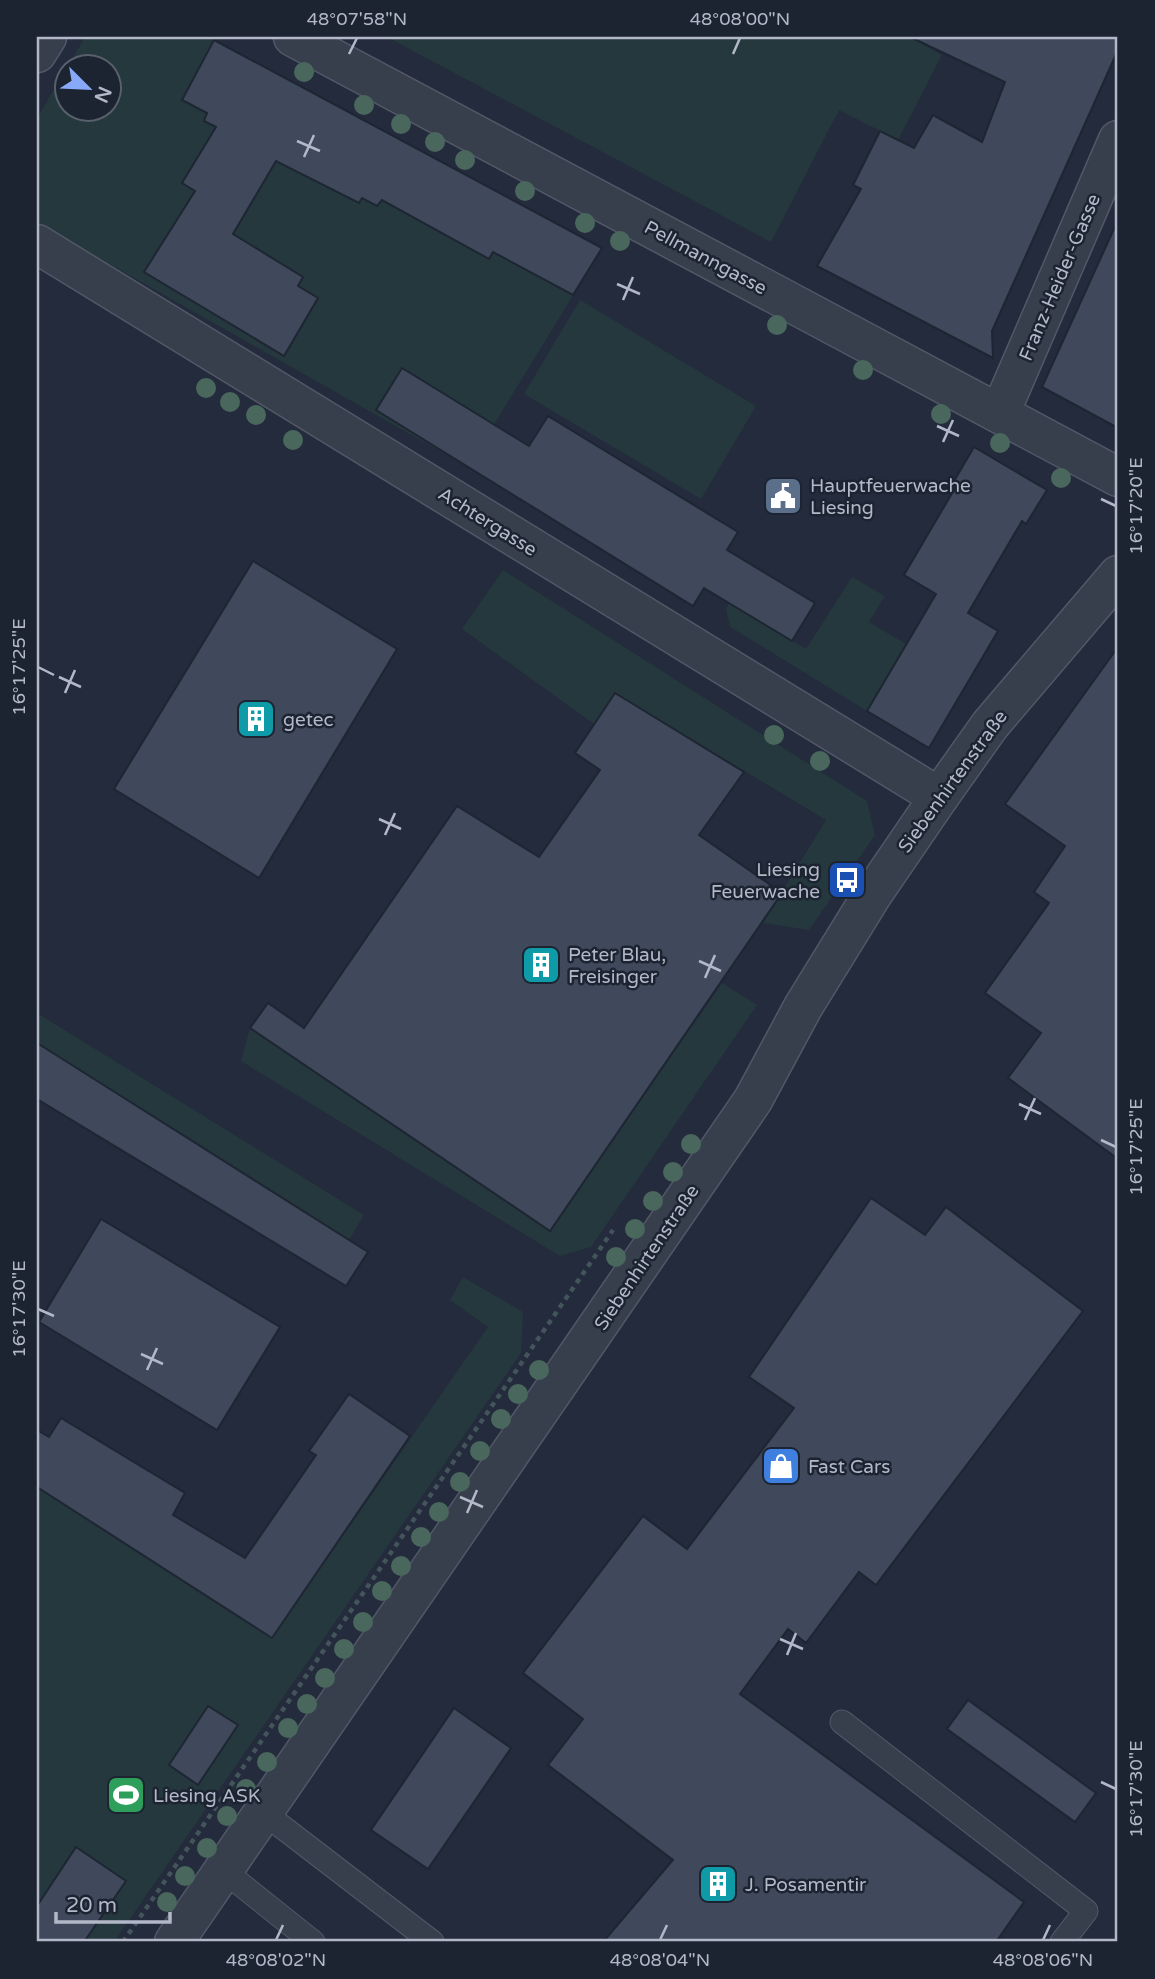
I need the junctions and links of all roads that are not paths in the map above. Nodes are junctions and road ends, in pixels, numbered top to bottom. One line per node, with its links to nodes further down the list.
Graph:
1 (47, 37): 3 (street)
2 (293, 37): 6 (street, Pellmanngasse)
3 (37, 53)
4 (1118, 140): 6 (street, Franz-Heider-Gasse)
5 (37, 244): 9 (street, Achtergasse)
6 (1000, 413): 7 (street, Pellmanngasse)
7 (1118, 477)
8 (1118, 575): 9 (street, Siebenhirtenstraße)
9 (939, 797): 11 (street, Siebenhirtenstraße)
10 (842, 1722): 16 (lane)
11 (264, 1813): 12 (street, Siebenhirtenstraße); 15 (lane)
12 (225, 1871): 13 (street, Siebenhirtenstraße); 14 (lane)
13 (174, 1942)
14 (313, 1942)
15 (432, 1942)
16 (1062, 1942)

